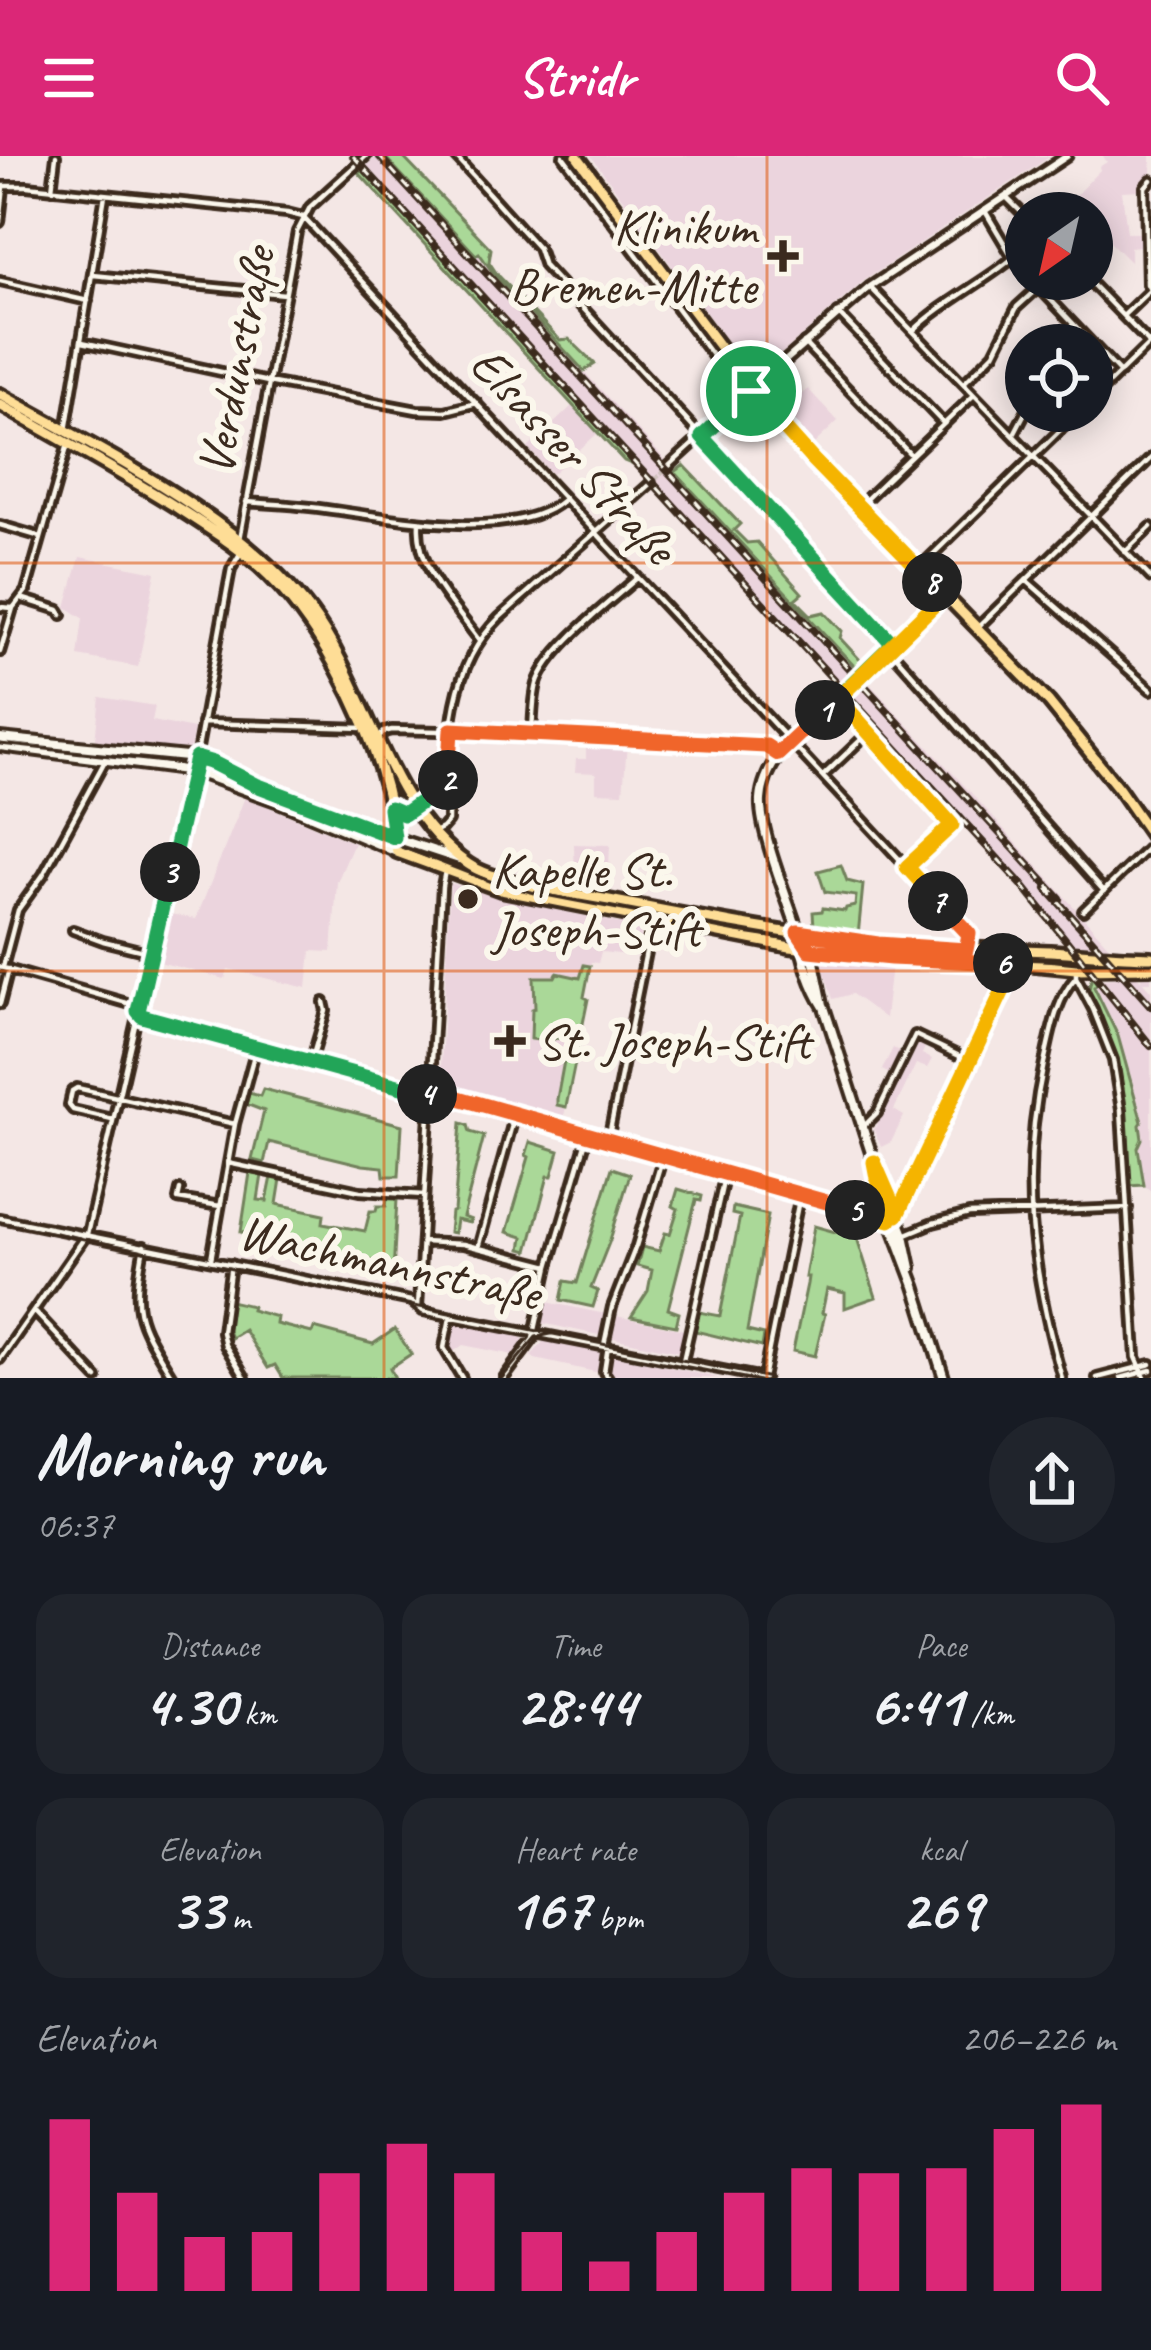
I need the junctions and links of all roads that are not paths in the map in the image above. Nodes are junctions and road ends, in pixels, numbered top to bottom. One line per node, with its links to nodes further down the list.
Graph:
1 (56, 156): 9 (street)
2 (366, 156): 14 (street)
3 (455, 156): 51 (street)
4 (563, 156): 35 (street)
5 (577, 156): 36 (main road)
6 (1067, 156): 10 (street)
7 (1151, 180): 16 (street)
8 (2, 187): 9 (street); 15 (street)
9 (52, 189): 11 (street)
10 (1013, 192)
11 (105, 195): 14 (street); 19 (street)
12 (1005, 198): 13 (street)
13 (985, 211): 17 (street); 21 (street)
14 (303, 217): 23 (street, Verdunstraße); 45 (street, Elsasser Straße)
15 (0, 222)
16 (1148, 237): 22 (street)
17 (1005, 245)
18 (1005, 264): 31 (street)
19 (92, 275): 23 (street); 27 (street)
20 (0, 281): 27 (street)
21 (870, 287): 28 (street); 31 (street)
22 (1151, 289): 29 (street)
23 (285, 294): 40 (street, Verdunstraße)
24 (1025, 300): 41 (street)
25 (1051, 300): 30 (street)
26 (1107, 300): 29 (street)
27 (88, 302): 32 (street)
28 (838, 313): 33 (street); 47 (street)
29 (1123, 316): 34 (street)
30 (1073, 324)
31 (913, 332): 41 (street)
32 (82, 342): 40 (street); 52 (street)
33 (804, 343): 43 (street); 53 (street)
34 (1151, 344): 38 (street)
35 (712, 355): 36 (street); 43 (street)
36 (727, 359): 43 (main road)
37 (1113, 366): 38 (street)
38 (1120, 373): 39 (street)
39 (1113, 380)
40 (268, 382): 45 (street); 59 (street, Verdunstraße)
41 (964, 383): 44 (street)
42 (0, 394): 52 (main road)
43 (747, 394): 51 (street); 60 (main road)
44 (974, 394): 47 (street); 50 (street)
45 (476, 403): 58 (street, Elsasser Straße)
46 (0, 405): 52 (main road)
47 (944, 423): 53 (street)
48 (1015, 432): 50 (street)
49 (1059, 432): 54 (street)
50 (1013, 435): 54 (street)
51 (702, 437): 56 (street); 83 (street)
52 (67, 438): 66 (main road); 68 (street); 70 (main road)
53 (911, 455): 60 (street)
54 (1034, 456): 61 (street); 72 (street)
55 (1151, 458): 61 (street)
56 (669, 466)
57 (651, 483): 67 (street)
58 (564, 499): 63 (street); 67 (street, Elsasser Straße)
59 (245, 502): 62 (street, Verdunstraße); 63 (street)
60 (859, 506): 72 (main road)
61 (1091, 517): 71 (street); 75 (street)
62 (243, 519): 66 (street, Verdunstraße); 69 (street, Verdunstraße)
63 (419, 523): 82 (street)
64 (0, 525): 68 (street)
65 (1151, 527): 71 (street)
66 (229, 531): 69 (main road)
67 (595, 532): 73 (street, Elsasser Straße); 82 (street)
68 (43, 537): 77 (street)
69 (240, 539): 92 (main road)
70 (241, 552): 87 (street); 88 (main road)
71 (1126, 552): 74 (street)
72 (919, 568): 76 (main road)
73 (637, 578): 91 (street); 94 (street, Elsasser Straße)
74 (1151, 578)
75 (1026, 580): 81 (street); 85 (street)
76 (945, 594): 81 (main road); 83 (main road)
77 (22, 598): 79 (street); 80 (street)
78 (0, 607): 79 (street)
79 (13, 608): 84 (street)
80 (62, 615)
81 (978, 628): 103 (main road)
82 (479, 640): 89 (street)
83 (891, 646): 86 (main road); 110 (street)
84 (0, 652)
85 (1151, 690)
86 (838, 698): 90 (street); 94 (main road)
87 (202, 723): 88 (street); 97 (street)
88 (364, 728): 101 (main road)
89 (451, 730): 91 (street); 92 (street); 99 (street)
90 (869, 732): 98 (street); 108 (street)
91 (532, 733): 95 (street)
92 (379, 738): 100 (main road)
93 (0, 742): 96 (main road); 97 (main road)
94 (792, 742): 95 (main road); 98 (street, Elsasser Straße)
95 (778, 754): 114 (main road)
96 (106, 759): 97 (main road); 120 (street)
97 (195, 765): 104 (main road); 106 (main road); 117 (street)
98 (823, 776): 108 (street, Elsasser Straße)
99 (448, 801): 100 (street); 102 (street)
100 (416, 807): 101 (main road); 102 (main road)
101 (390, 808): 104 (main road)
102 (434, 832): 107 (main road)
103 (1151, 835)
104 (394, 837): 106 (main road); 107 (main road)
105 (1151, 845): 110 (street)
106 (397, 852): 109 (main road)
107 (466, 863): 114 (main road)
108 (907, 867): 116 (street, Elsasser Straße)
109 (445, 871): 112 (main road); 129 (street)
110 (1104, 891): 111 (street)
111 (1083, 911)
112 (652, 920): 115 (main road); 136 (street)
113 (73, 930): 117 (street)
114 (798, 932): 115 (main road); 116 (main road)
115 (806, 949): 119 (main road); 134 (main road)
116 (966, 950): 118 (main road)
117 (152, 953): 125 (street)
118 (1151, 957)
119 (1016, 963): 122 (main road); 127 (street)
120 (4, 968): 124 (street); 125 (street)
121 (1151, 968): 122 (main road)
122 (1076, 973): 144 (street); 145 (street)
123 (324, 1001): 128 (street)
124 (0, 1004)
125 (138, 1011): 126 (street); 130 (street)
126 (256, 1047): 128 (street); 133 (street)
127 (970, 1061): 134 (street); 147 (street)
128 (311, 1062): 129 (street)
129 (431, 1094): 131 (street); 141 (street)
130 (117, 1097): 132 (street); 132 (street); 133 (street)
131 (515, 1113): 135 (street); 152 (street)
132 (112, 1119): 148 (street)
133 (235, 1124): 138 (street)
134 (863, 1127): 147 (main road)
135 (588, 1134): 136 (street); 155 (street)
136 (608, 1140): 137 (street)
137 (663, 1155): 139 (street); 161 (street)
138 (228, 1163): 141 (street); 143 (street)
139 (725, 1173): 142 (street); 163 (street)
140 (180, 1190): 143 (street)
141 (424, 1195): 150 (street)
142 (800, 1195): 147 (street); 172 (street)
143 (220, 1206): 153 (street)
144 (1128, 1208): 145 (street); 164 (street)
145 (1030, 1212): 149 (street); 173 (street)
146 (0, 1218): 148 (street, Wachmannstraße)
147 (893, 1218): 149 (main road); 156 (main road)
148 (87, 1234): 151 (street, Wachmannstraße); 158 (street)
149 (904, 1235): 156 (main road)
150 (422, 1242): 152 (street); 157 (street)
151 (144, 1246): 153 (street, Wachmannstraße); 167 (street)
152 (478, 1248): 155 (street)
153 (211, 1259): 154 (street, Wachmannstraße)
154 (231, 1264): 157 (street, Wachmannstraße); 168 (street)
155 (549, 1266): 160 (street)
156 (915, 1286): 165 (main road)
157 (418, 1307): 159 (street, Wachmannstraße)
158 (34, 1311): 162 (street); 166 (street)
159 (450, 1316): 160 (street, Wachmannstraße); 169 (street)
160 (535, 1331): 161 (street, Wachmannstraße); 170 (street)
161 (606, 1345): 163 (street, Wachmannstraße); 171 (street)
162 (0, 1359)
163 (683, 1361): 172 (street, Wachmannstraße)
164 (1146, 1370): 174 (street); 175 (street)
165 (945, 1377)
166 (97, 1378)
167 (173, 1378)
168 (245, 1378)
169 (462, 1378)
170 (504, 1378)
171 (608, 1378)
172 (763, 1378)
173 (1062, 1378)
174 (1096, 1378)
175 (1121, 1378)

